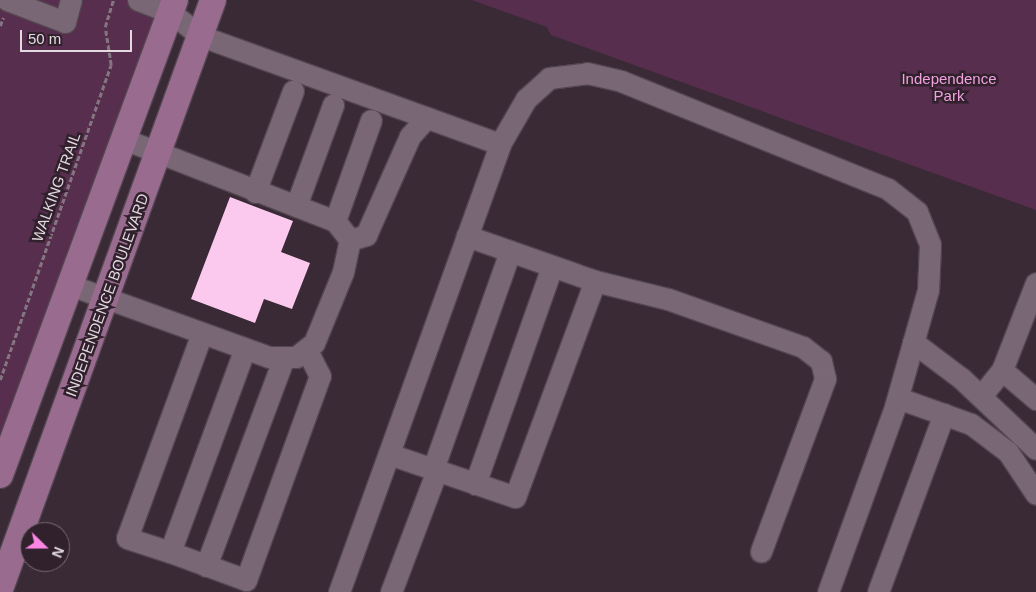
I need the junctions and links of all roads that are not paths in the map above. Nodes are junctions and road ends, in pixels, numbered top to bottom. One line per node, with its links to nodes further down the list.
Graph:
1 (9, 0): 2 (street)
2 (72, 0)
3 (138, 0): 5 (street)
4 (213, 0): 6 (main road, INDEPENDENCE BOULEVARD)
5 (172, 6): 6 (street); 11 (main road)
6 (202, 36): 9 (street); 13 (main road, INDEPENDENCE BOULEVARD)
7 (292, 91): 14 (street)
8 (333, 105): 15 (street)
9 (427, 117): 12 (street); 18 (street)
10 (371, 120): 16 (street)
11 (124, 139): 13 (street); 23 (main road)
12 (500, 144): 17 (street); 26 (street)
13 (159, 152): 14 (street); 24 (main road, INDEPENDENCE BOULEVARD)
14 (255, 192): 15 (street)
15 (296, 206): 16 (street)
16 (335, 220): 18 (street)
17 (467, 236): 19 (street); 36 (street)
18 (350, 240): 28 (street)
19 (510, 251): 20 (street); 37 (street)
20 (552, 266): 21 (street); 39 (street)
21 (595, 281): 39 (street); 41 (street)
22 (1036, 284): 30 (street)
23 (70, 285): 24 (street); 38 (main road)
24 (106, 298): 25 (street); 44 (main road, INDEPENDENCE BOULEVARD)
25 (202, 333): 27 (street); 42 (street)
26 (913, 342): 31 (street); 32 (street)
27 (245, 348): 29 (street); 42 (street)
28 (306, 349): 29 (street); 43 (street)
29 (284, 357): 43 (street)
30 (1002, 370): 31 (street); 33 (street)
31 (981, 396): 35 (street)
32 (898, 398): 34 (street); 47 (street)
33 (1036, 399)
34 (944, 414): 40 (street); 48 (street)
35 (1036, 449)
36 (389, 454): 37 (street); 45 (street)
37 (435, 470): 39 (street); 46 (street)
38 (0, 476)
39 (475, 484)
40 (1036, 494)
41 (761, 551)
42 (170, 552): 43 (street)
43 (206, 566)
44 (0, 589)
45 (339, 592)
46 (391, 592)
47 (828, 592)
48 (878, 592)

